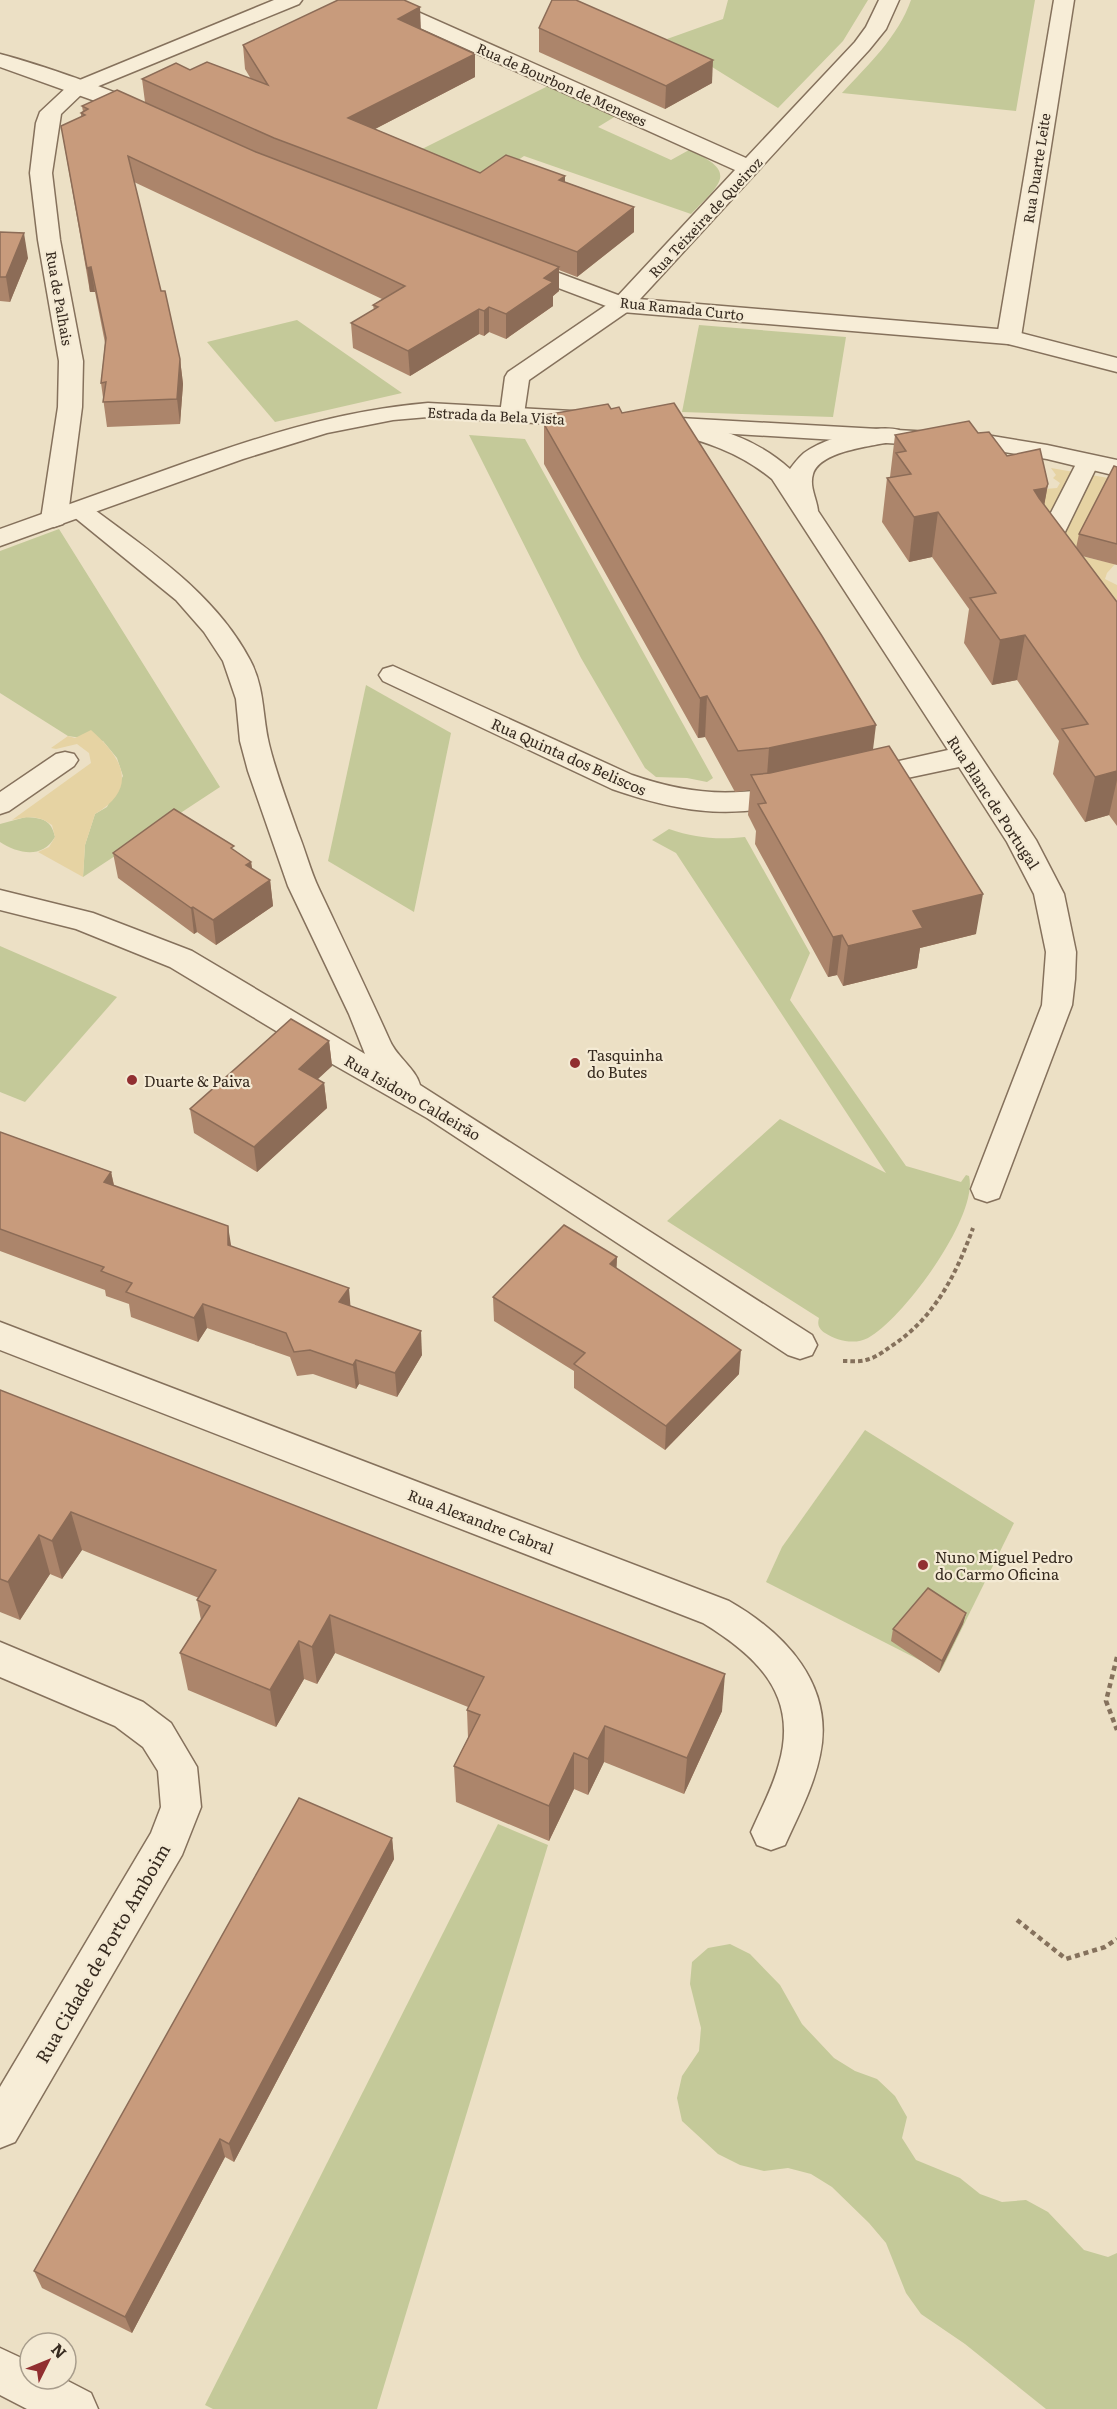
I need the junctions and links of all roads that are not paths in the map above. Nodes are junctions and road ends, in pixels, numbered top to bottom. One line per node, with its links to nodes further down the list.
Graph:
1 (292, 0): 6 (street)
2 (374, 0): 8 (street, Rua de Bourbon de Meneses)
3 (889, 0): 8 (street, Rua Teixeira de Queiroz)
4 (1064, 0): 11 (street, Rua Duarte Leite)
5 (0, 60): 6 (street)
6 (77, 88): 7 (street); 19 (street, Rua de Palhais)
7 (159, 121)
8 (750, 168): 10 (street, Rua Teixeira de Queiroz)
9 (492, 255): 10 (street, Rua Ramada Curto)
10 (622, 305): 11 (street, Rua Ramada Curto); 13 (street, Rua Teixeira de Queiroz)
11 (1009, 337): 12 (street, Rua Ramada Curto)
12 (1117, 365)
13 (512, 414): 14 (street, Estrada da Bela Vista); 19 (street, Estrada da Bela Vista)
14 (670, 425): 15 (street, Estrada da Bela Vista); 18 (street, Rua Blanc de Portugal)
15 (890, 435): 16 (street, Estrada da Bela Vista); 18 (street, Rua Blanc de Portugal)
16 (1088, 462): 17 (street, Estrada da Bela Vista); 21 (lane)
17 (1117, 468)
18 (807, 512): 23 (street, Rua Blanc de Portugal)
19 (67, 515): 20 (street, Estrada da Bela Vista); 27 (street)
20 (0, 538)
21 (1071, 574)
22 (393, 675): 23 (street, Rua Quinta dos Beliscos)
23 (965, 756): 28 (street, Rua Blanc de Portugal)
24 (65, 760): 25 (lane)
25 (0, 806)
26 (0, 900): 27 (street, Rua Isidoro Caldeirão)
27 (438, 1110): 30 (street, Rua Isidoro Caldeirão)
28 (987, 1189)
29 (0, 1336): 32 (street, Rua Alexandre Cabral)
30 (800, 1345)
31 (0, 1659): 33 (street, Rua Cidade de Porto Amboim)
32 (771, 1832)
33 (0, 2127)
34 (0, 2371): 35 (street)
35 (75, 2409)

